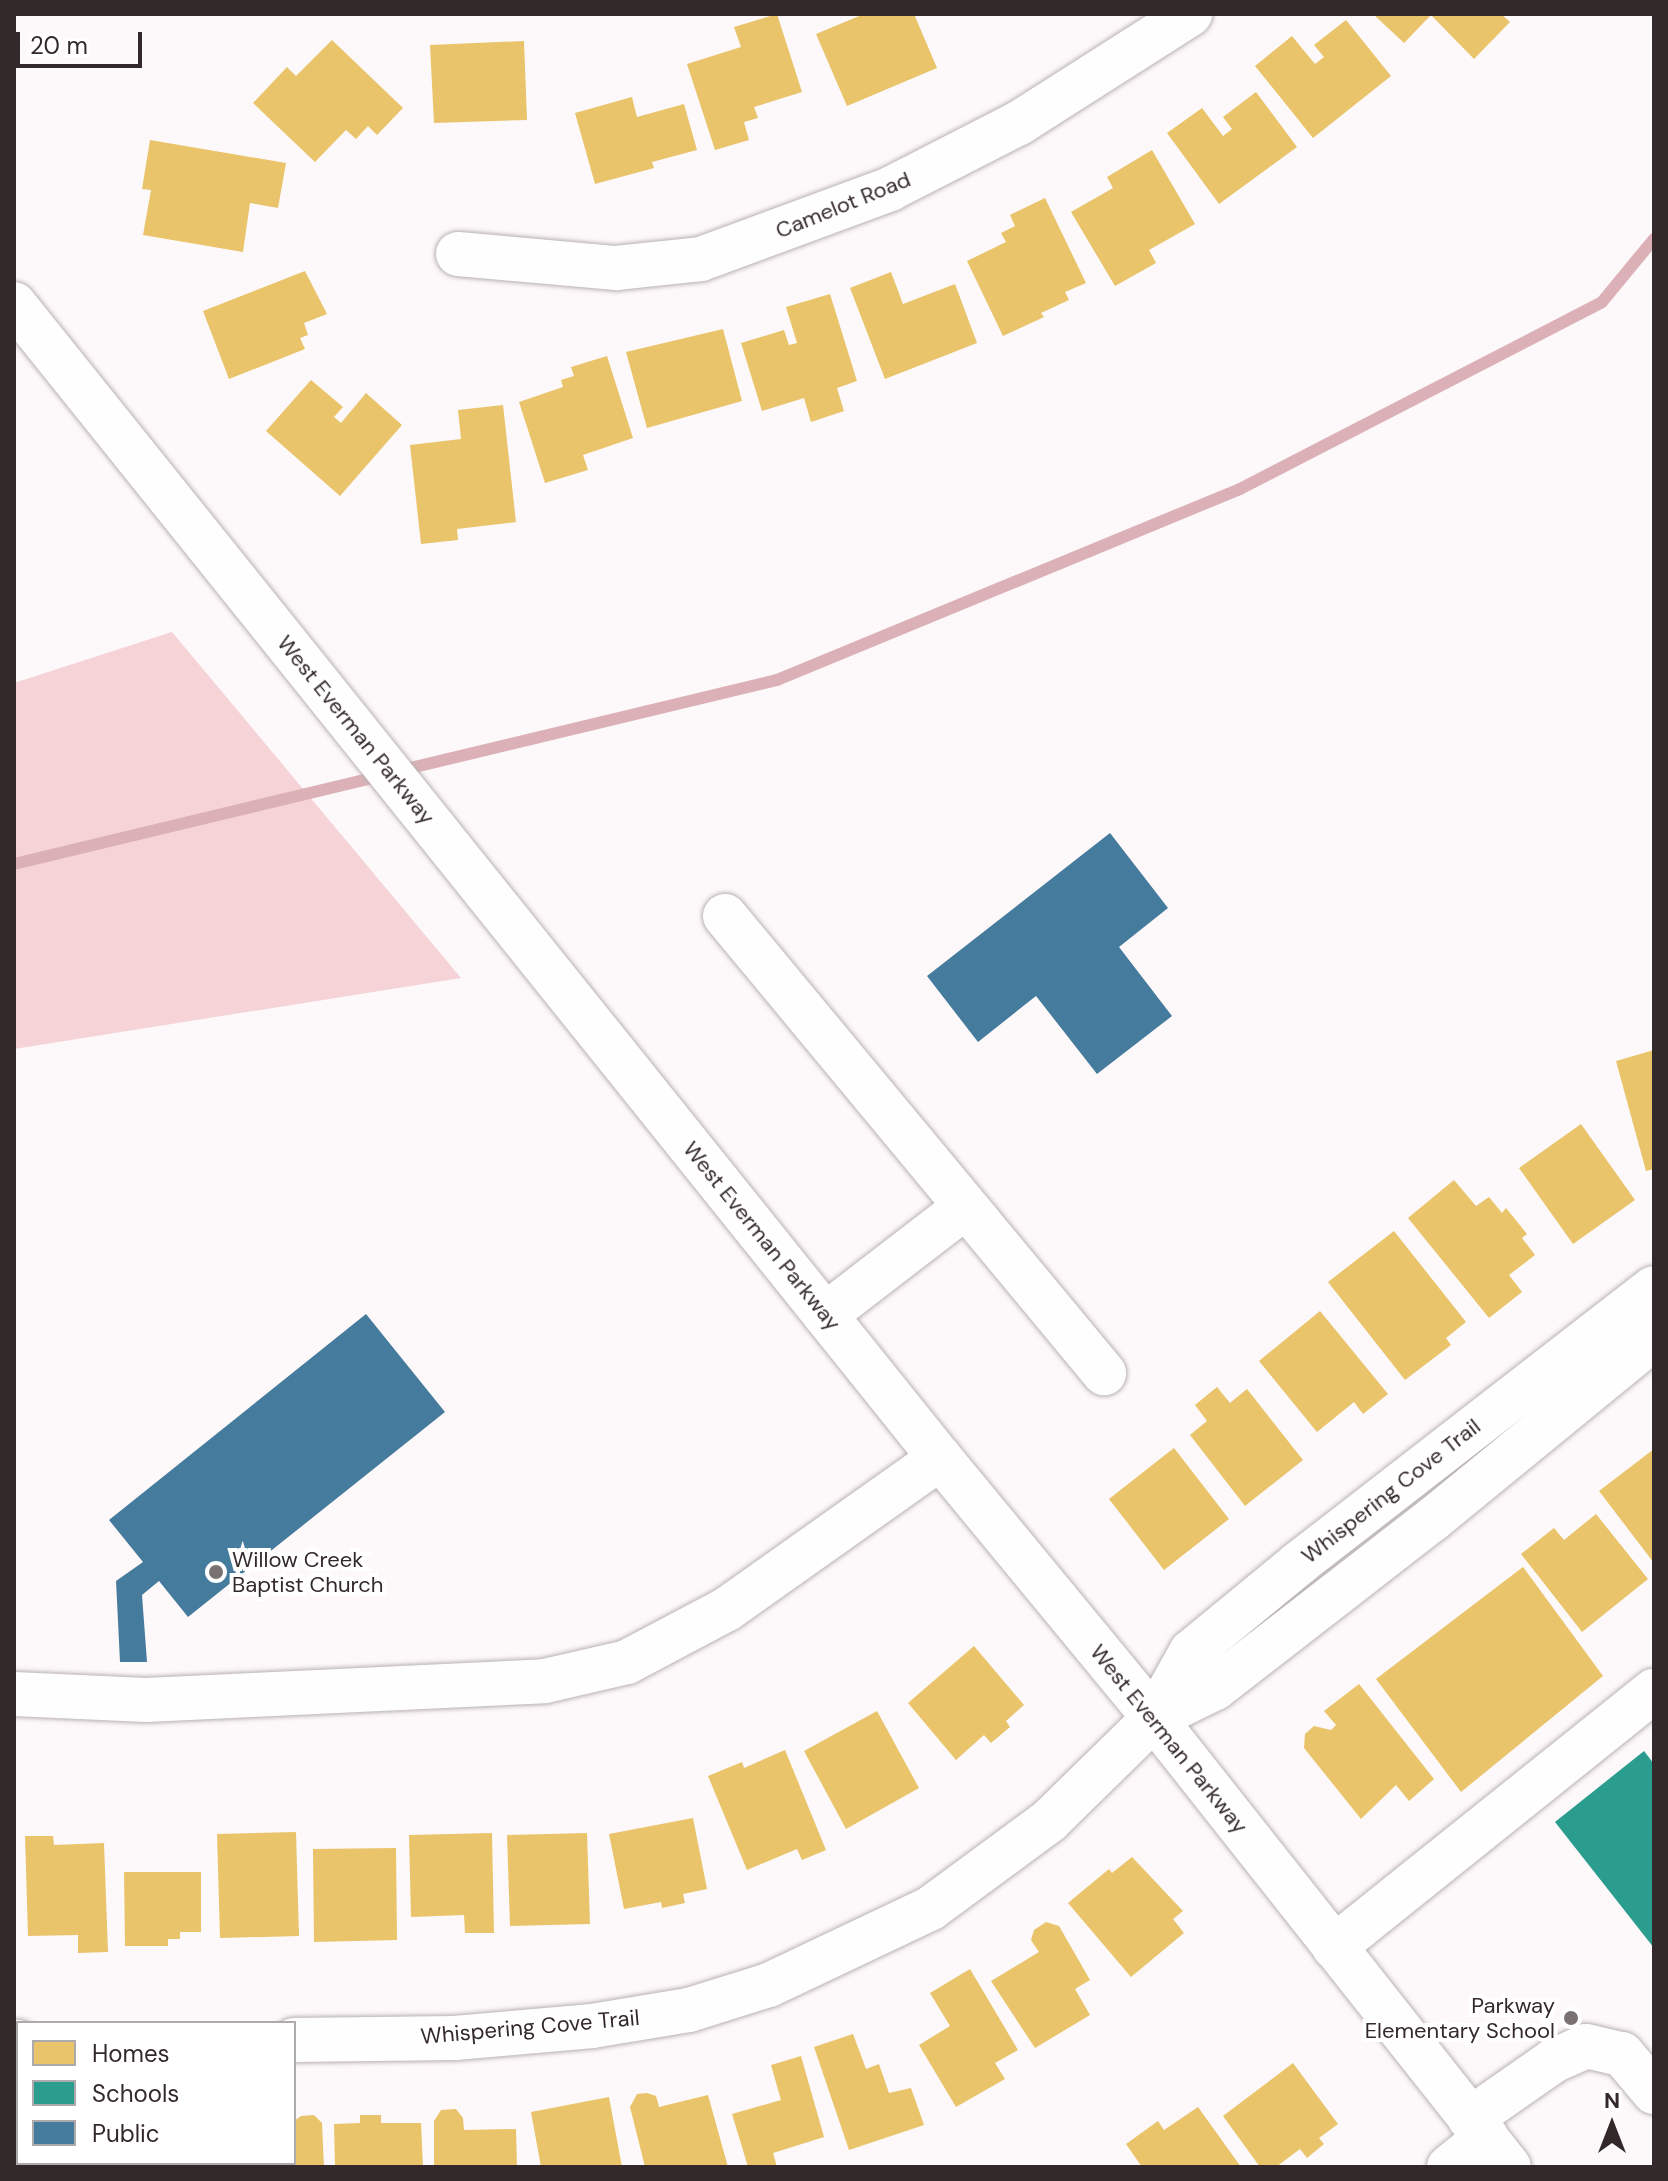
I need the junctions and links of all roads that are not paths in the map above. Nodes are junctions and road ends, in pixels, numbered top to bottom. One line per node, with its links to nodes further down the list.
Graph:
1 (1190, 14): 2 (street, Camelot Road)
2 (458, 254)
3 (14, 304): 7 (street, West Everman Parkway)
4 (725, 916): 5 (street)
5 (964, 1208): 7 (street); 10 (street)
6 (1654, 1288): 9 (street, Whispering Cove Trail)
7 (825, 1315): 11 (street, West Everman Parkway)
8 (1654, 1338): 9 (street, Whispering Cove Trail)
9 (1601, 1354): 12 (street, Whispering Cove Trail); 13 (street, Whispering Cove Trail)
10 (1104, 1373)
11 (940, 1458): 15 (street); 16 (street, West Everman Parkway)
12 (1298, 1564): 13 (street); 16 (street, Whispering Cove Trail)
13 (1325, 1600): 16 (street, Whispering Cove Trail)
14 (1654, 1691): 17 (street)
15 (14, 1694)
16 (1154, 1718): 17 (street, West Everman Parkway); 18 (street, Whispering Cove Trail)
17 (1334, 1947): 20 (street, West Everman Parkway)
18 (296, 2040)
19 (1654, 2092): 20 (street)
20 (1488, 2141): 21 (street)
21 (1449, 2167)

